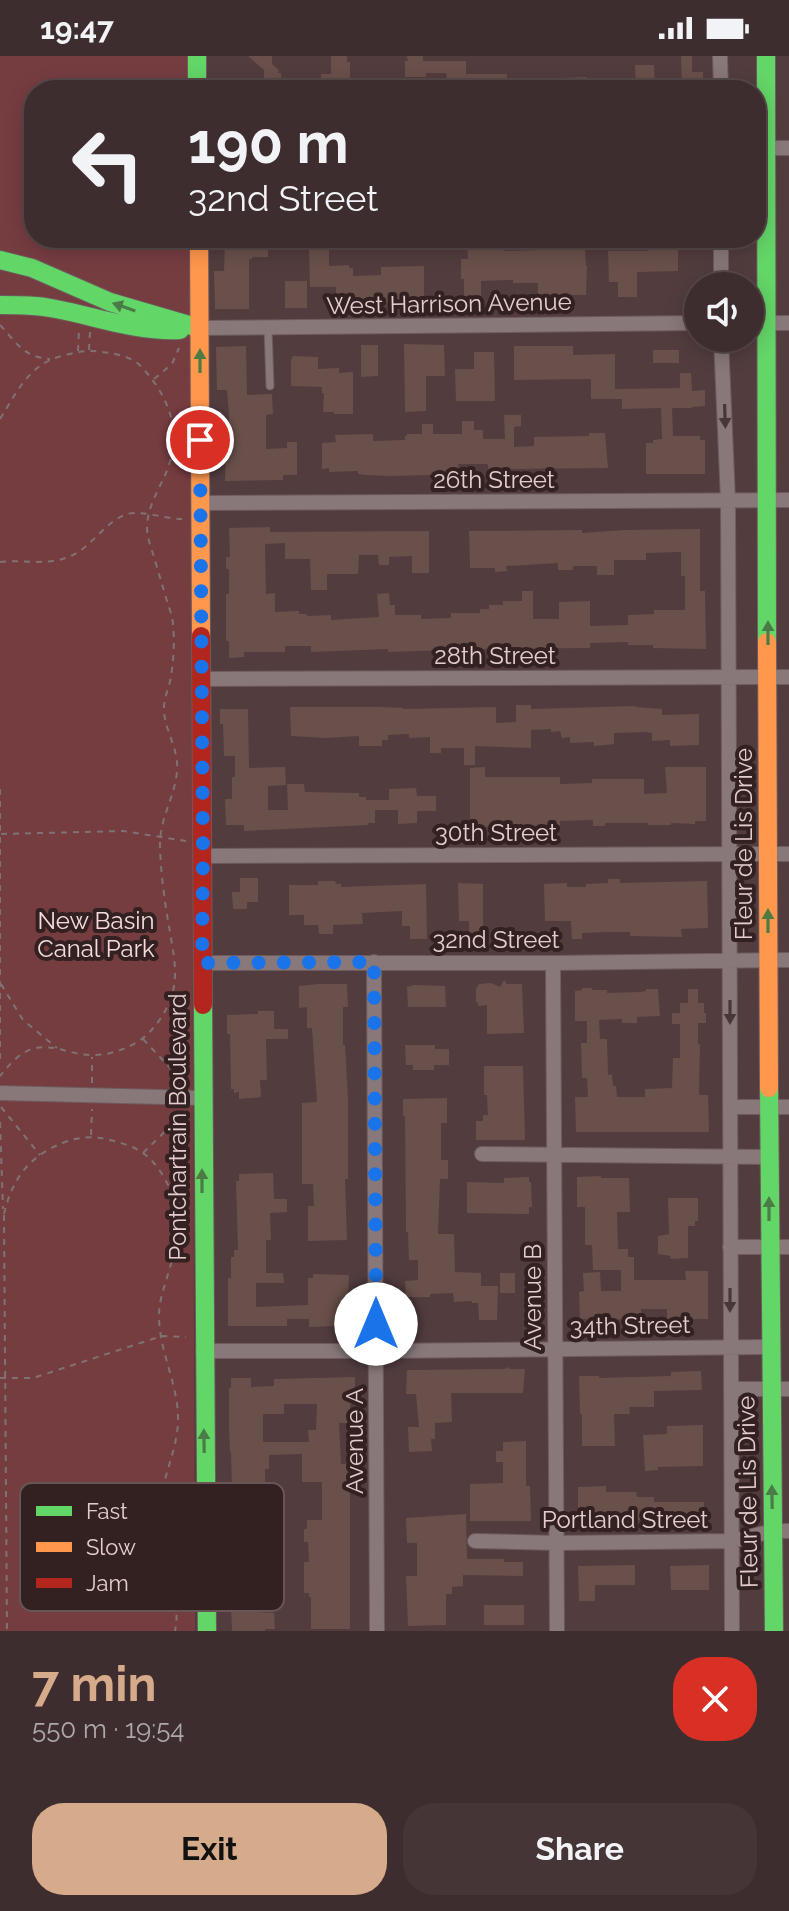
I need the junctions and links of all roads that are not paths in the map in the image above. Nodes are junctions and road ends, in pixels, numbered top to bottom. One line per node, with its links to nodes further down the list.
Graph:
1 (197, 56): 4 (street)
2 (720, 56): 5 (street)
3 (766, 56): 6 (street, Fleur de Lis Drive)
4 (197, 80)
5 (721, 80)
6 (765, 80)
7 (766, 148): 8 (street)
8 (789, 148)
9 (199, 248): 20 (street, Pontchartrain Boulevard)
10 (721, 248): 13 (street)
11 (760, 248): 14 (street, Fleur de Lis Drive)
12 (0, 260): 20 (street, one-way to 12)
13 (721, 272)
14 (759, 272)
15 (0, 305): 20 (street)
16 (684, 323): 19 (street, West Harrison Avenue)
17 (789, 323): 18 (street)
18 (764, 324)
19 (268, 328): 20 (street, West Harrison Avenue); 23 (lane)
20 (200, 337): 27 (street, Pontchartrain Boulevard, one-way to 20)
21 (722, 352): 24 (street, Fleur de Lis Drive, one-way to 24)
22 (759, 352): 25 (street, Fleur de Lis Drive)
23 (270, 386)
24 (728, 500): 25 (street, 26th Street); 27 (street, 26th Street); 30 (street, Fleur de Lis Drive)
25 (767, 500): 26 (street, 26th Street); 28 (street, Fleur de Lis Drive, one-way to 25)
26 (789, 500)
27 (200, 511): 31 (street, Pontchartrain Boulevard)
28 (768, 677): 29 (street, 28th Street); 30 (street, 28th Street); 33 (street, Fleur de Lis Drive)
29 (789, 677)
30 (729, 678): 31 (street, 28th Street); 35 (street, Fleur de Lis Drive)
31 (201, 679): 32 (street, Pontchartrain Boulevard)
32 (203, 850): 35 (street, 30th Street); 40 (street, Pontchartrain Boulevard)
33 (768, 854): 34 (street, 30th Street); 35 (street, 30th Street); 37 (street, Fleur de Lis Drive, one-way to 33)
34 (789, 854)
35 (729, 855): 36 (street, Fleur de Lis Drive)
36 (729, 960): 37 (street, 32nd Street); 41 (street, 32nd Street); 44 (street, Fleur de Lis Drive, one-way to 44)
37 (768, 960): 38 (street, 32nd Street); 45 (street, Fleur de Lis Drive)
38 (789, 960)
39 (374, 962): 40 (street, 32nd Street); 41 (street, 32nd Street); 58 (street, Avenue A)
40 (202, 963): 43 (street, Pontchartrain Boulevard)
41 (553, 963): 48 (street, Avenue B)
42 (0, 1093): 43 (street)
43 (202, 1098): 54 (street, Pontchartrain Boulevard, one-way to 43)
44 (730, 1107): 45 (street); 49 (street, Fleur de Lis Drive)
45 (769, 1107): 46 (street); 50 (street, Fleur de Lis Drive)
46 (789, 1107)
47 (482, 1154): 48 (street)
48 (554, 1156): 49 (street); 57 (street, Avenue B)
49 (730, 1156): 50 (street); 51 (street, Fleur de Lis Drive)
50 (769, 1157): 52 (street, Fleur de Lis Drive, one-way to 50)
51 (730, 1247): 52 (street); 55 (street, Fleur de Lis Drive, one-way to 55)
52 (769, 1247): 53 (street); 56 (street, Fleur de Lis Drive)
53 (789, 1247)
54 (203, 1345): 58 (street, 34th Street); 61 (street, Pontchartrain Boulevard, one-way to 54)
55 (731, 1347): 56 (street, 34th Street); 57 (street, 34th Street); 59 (street, Fleur de Lis Drive)
56 (770, 1347): 60 (street, Fleur de Lis Drive)
57 (555, 1350): 58 (street, 34th Street); 65 (street, Avenue B)
58 (376, 1351): 68 (street, Avenue A)
59 (731, 1389): 60 (street); 64 (street, Fleur de Lis Drive)
60 (780, 1389): 62 (street, Fleur de Lis Drive, one-way to 60)
61 (205, 1483)
62 (781, 1531): 64 (street, Portland Street); 71 (street, Fleur de Lis Drive)
63 (475, 1541): 65 (street, Portland Street)
64 (731, 1541): 65 (street, Portland Street); 70 (street, Fleur de Lis Drive)
65 (557, 1543): 69 (street, Avenue B)
66 (207, 1611): 67 (street, Pontchartrain Boulevard, one-way to 66)
67 (207, 1631)
68 (377, 1631)
69 (557, 1631)
70 (732, 1631)
71 (774, 1631)

